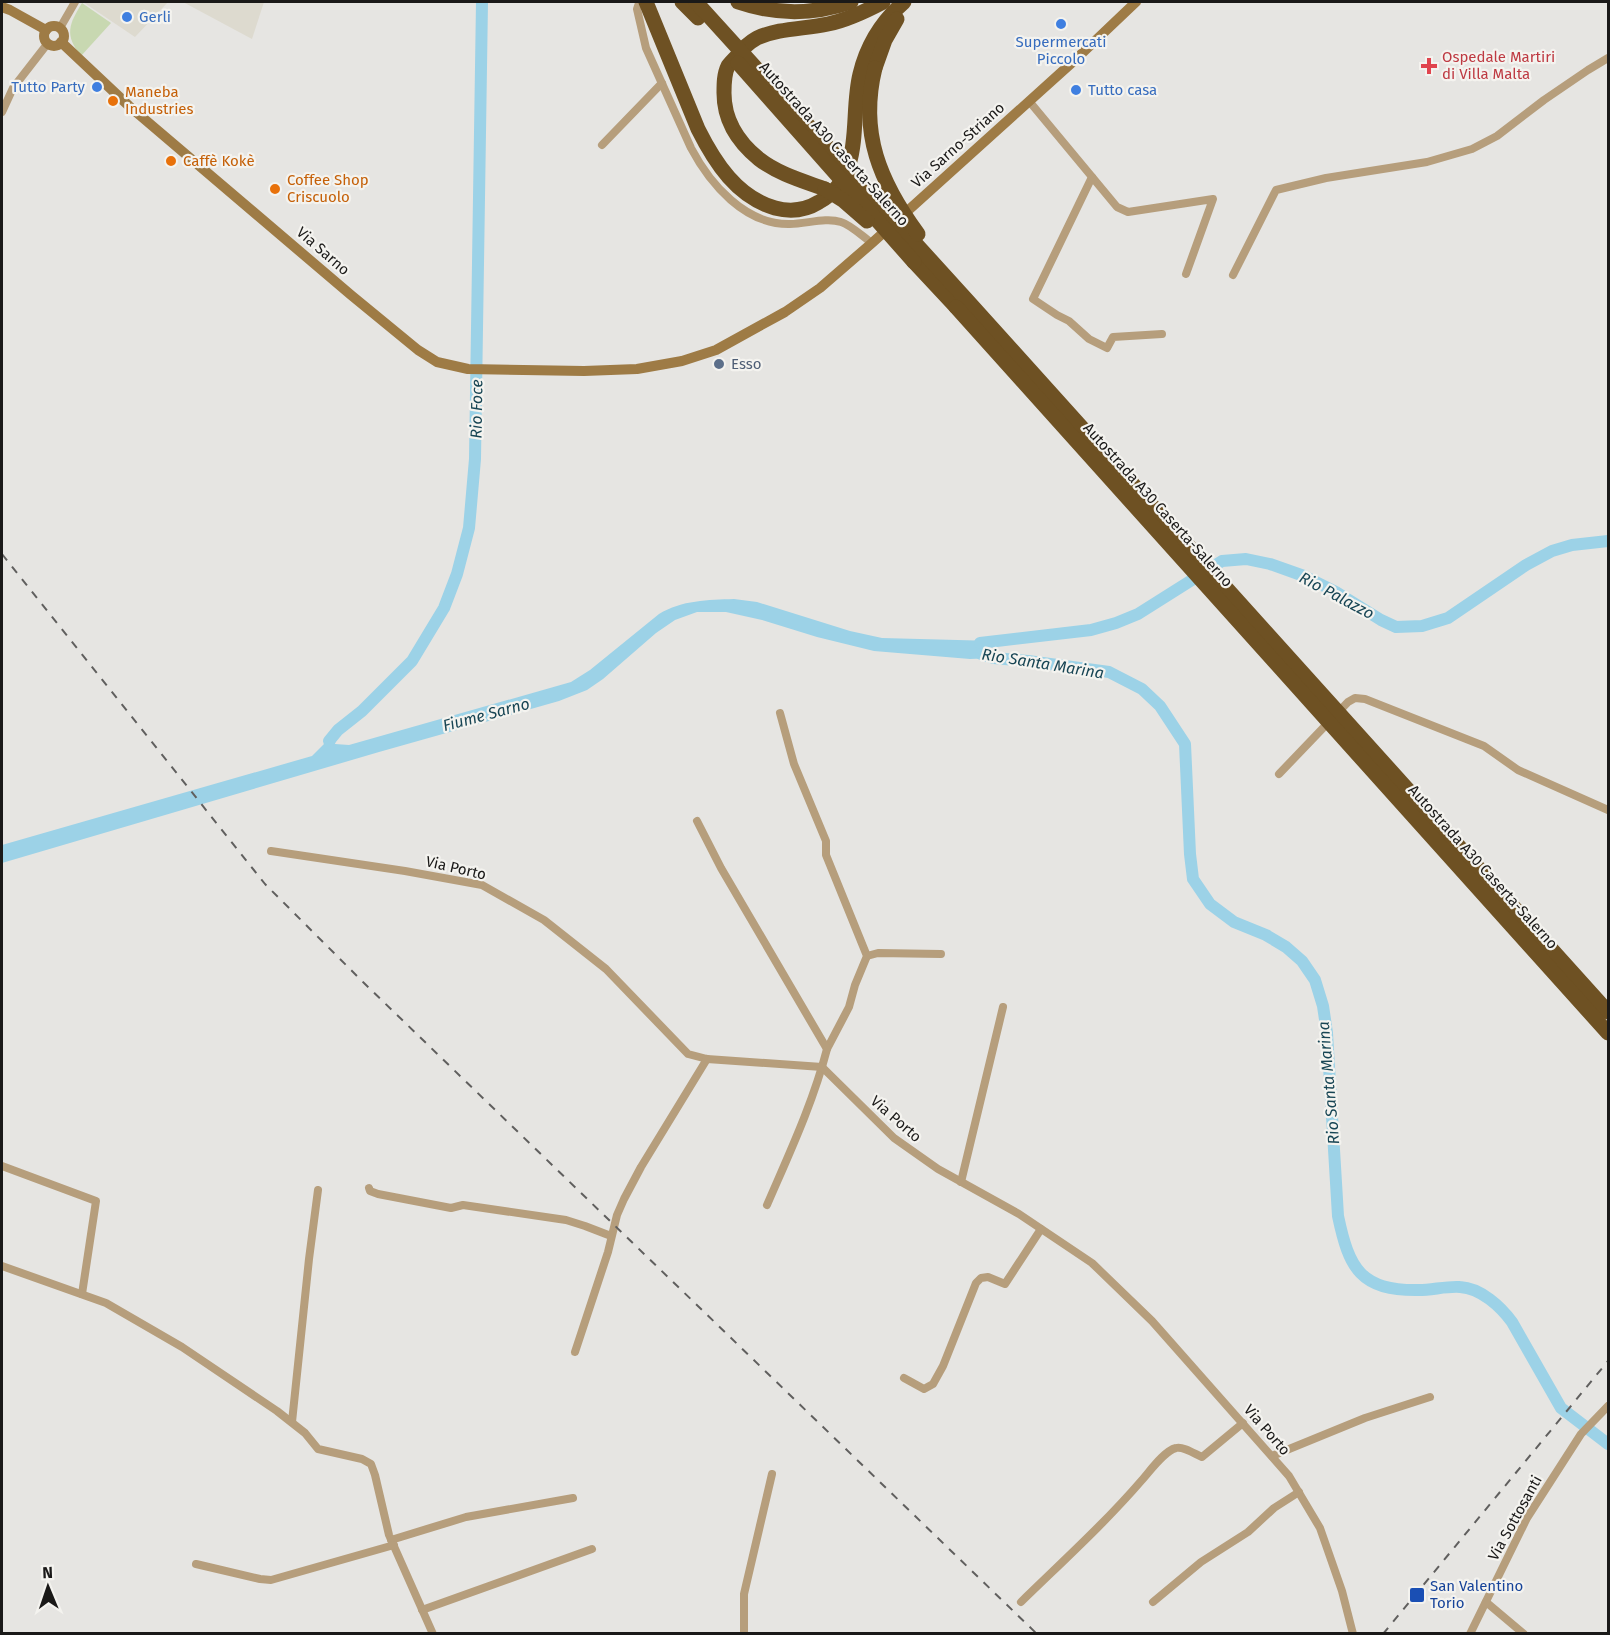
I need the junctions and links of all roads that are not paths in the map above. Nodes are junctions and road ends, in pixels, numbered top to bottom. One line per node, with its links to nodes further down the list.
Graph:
1 (75, 2): 12 (street)
2 (644, 2): 7 (highway); 17 (street)
3 (682, 2): 23 (highway, Autostrada A30 Caserta-Salerno, bridge)
4 (696, 2): 26 (highway, Autostrada A30 Caserta-Salerno, bridge)
5 (738, 2): 10 (highway)
6 (883, 2): 23 (highway, bridge)
7 (904, 2)
8 (911, 2): 26 (highway, bridge)
9 (1136, 2): 18 (main road, Via Sarno-Striano)
10 (844, 4)
11 (2, 7): 13 (main road)
12 (60, 28): 13 (main road); 14 (main road)
13 (46, 30): 15 (main road)
14 (61, 42): 15 (main road); 28 (main road, Via Sarno)
15 (48, 43): 19 (street)
16 (1608, 58): 25 (street)
17 (662, 82): 20 (street); 22 (street)
18 (1029, 101): 21 (street); 22 (main road, Via Sarno-Striano)
19 (2, 112)
20 (602, 145)
21 (1092, 177): 24 (street); 27 (street)
22 (872, 243): 28 (main road, Via Sarno-Striano)
23 (914, 262): 38 (highway, Autostrada A30 Caserta-Salerno, bridge)
24 (1185, 274)
25 (1233, 275)
26 (966, 299): 37 (highway, Autostrada A30 Caserta-Salerno, bridge)
27 (1162, 334)
28 (486, 369)
29 (780, 713): 35 (street)
30 (1279, 774): 31 (street)
31 (1608, 810)
32 (698, 821): 39 (street)
33 (271, 851): 40 (street, Via Porto)
34 (941, 954): 35 (street)
35 (867, 956): 39 (street)
36 (1003, 1007): 43 (street)
37 (1608, 1012)
38 (1608, 1034)
39 (827, 1049): 41 (street)
40 (707, 1059): 41 (street, Via Porto); 48 (street)
41 (822, 1067): 43 (street, Via Porto); 46 (street)
42 (2, 1166): 50 (street)
43 (961, 1182): 47 (street, Via Porto)
44 (369, 1188): 48 (street)
45 (318, 1190): 55 (street)
46 (767, 1205)
47 (1041, 1228): 52 (street); 56 (street, Via Porto)
48 (611, 1236): 51 (street)
49 (2, 1266): 50 (street)
50 (82, 1294): 55 (street)
51 (574, 1352)
52 (904, 1378)
53 (1430, 1397): 57 (street)
54 (1608, 1406): 66 (street, Via Sottosanti)
55 (292, 1422): 61 (street)
56 (1243, 1422): 57 (street, Via Porto); 64 (street)
57 (1272, 1456): 59 (street, Via Porto)
58 (772, 1474): 69 (street)
59 (1299, 1492): 65 (street); 70 (street, Via Porto)
60 (573, 1498): 61 (street)
61 (393, 1543): 63 (street); 67 (street)
62 (592, 1549): 67 (street)
63 (196, 1564)
64 (1022, 1602)
65 (1153, 1602)
66 (1486, 1602): 71 (street, Via Sottosanti); 72 (street)
67 (422, 1610): 68 (street)
68 (433, 1634)
69 (744, 1634)
70 (1353, 1634)
71 (1470, 1634)
72 (1524, 1634)

